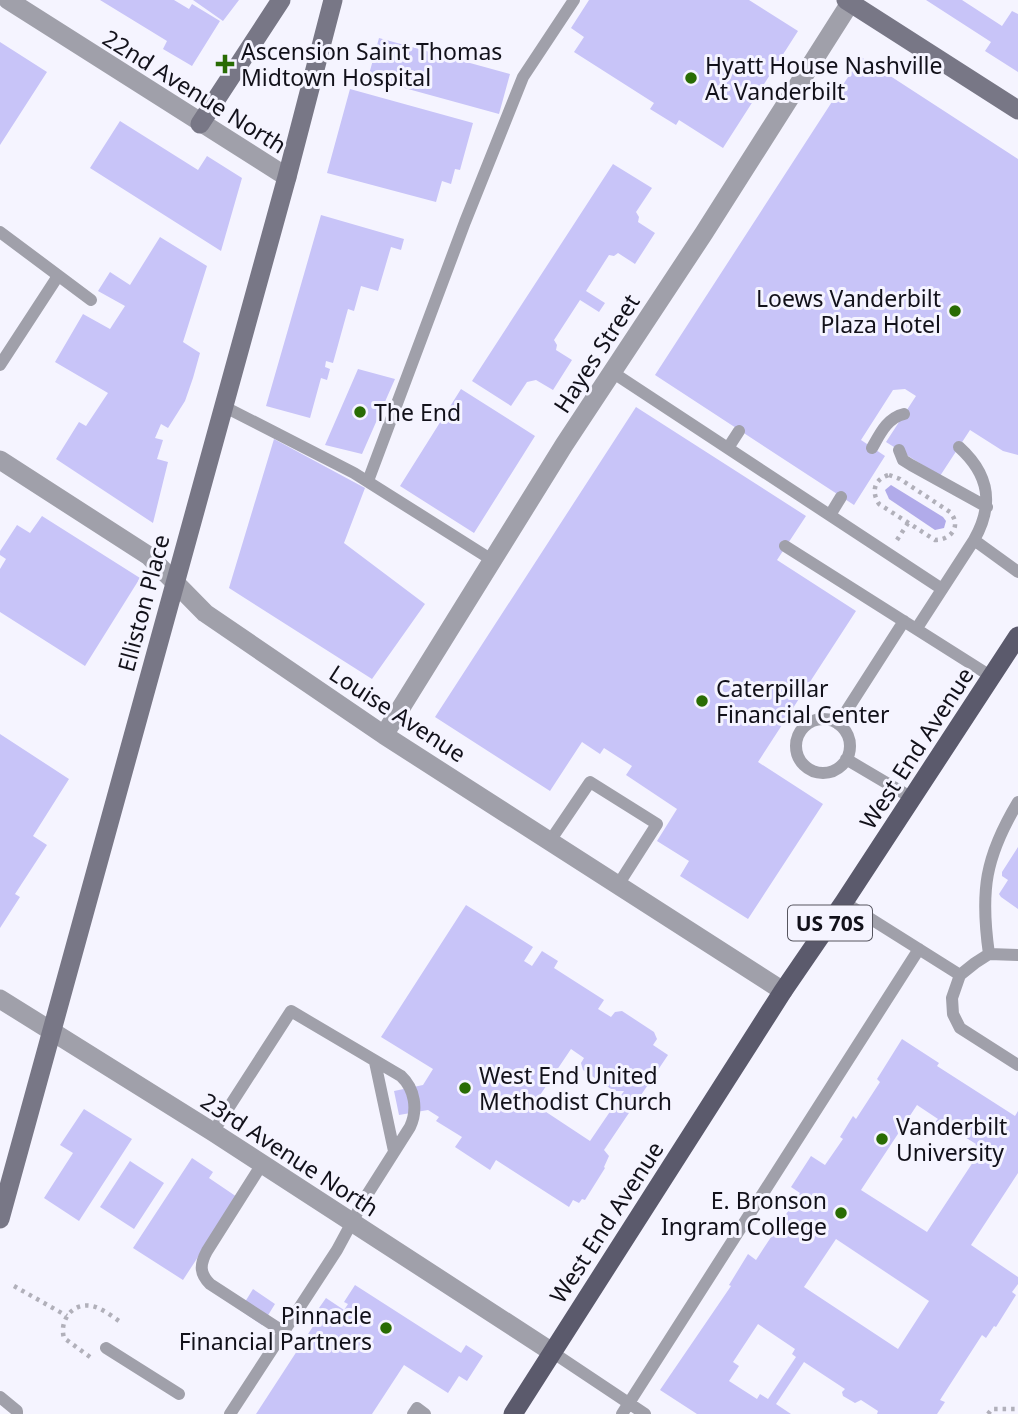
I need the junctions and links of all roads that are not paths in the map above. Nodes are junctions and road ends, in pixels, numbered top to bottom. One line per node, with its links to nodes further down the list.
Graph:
1 (8, 0): 6 (street, 22nd Avenue North)
2 (281, 0): 8 (main road)
3 (333, 0): 9 (main road, Elliston Place)
4 (574, 0): 23 (lane)
5 (849, 1): 7 (main road); 14 (street, Hayes Street)
6 (28, 6): 8 (street, 22nd Avenue North)
7 (1018, 110)
8 (201, 124): 9 (street, 22nd Avenue North)
9 (287, 177): 15 (main road, Elliston Place)
10 (0, 232): 11 (lane)
11 (58, 276): 12 (lane); 13 (lane)
12 (91, 300)
13 (0, 365)
14 (612, 372): 19 (lane); 29 (street, Hayes Street)
15 (223, 407): 23 (lane); 31 (main road, Elliston Place)
16 (904, 414): 20 (lane)
17 (739, 431): 19 (lane)
18 (959, 447): 25 (lane)
19 (728, 448): 26 (lane)
20 (872, 448)
21 (899, 450): 25 (lane)
22 (0, 460): 31 (street, Louise Avenue)
23 (368, 481): 29 (lane)
24 (841, 497): 26 (lane)
25 (987, 507): 27 (lane)
26 (830, 515): 32 (lane)
27 (974, 540): 30 (lane); 32 (lane)
28 (785, 546): 33 (lane)
29 (492, 560): 38 (street, Hayes Street)
30 (1018, 572)
31 (174, 582): 38 (street, Louise Avenue); 51 (main road, Elliston Place)
32 (942, 589): 34 (lane)
33 (904, 621): 34 (lane); 37 (lane)
34 (917, 628): 36 (lane)
35 (1018, 636): 36 (main road, West End Avenue / US 70S)
36 (992, 677): 40 (main road, West End Avenue / US 70S)
37 (838, 724): 39 (lane); 39 (lane)
38 (384, 735): 42 (street, Louise Avenue)
39 (846, 759): 40 (lane)
40 (912, 798): 44 (main road, West End Avenue / US 70S)
41 (1018, 802): 46 (lane)
42 (550, 841): 43 (street, Louise Avenue); 43 (lane)
43 (618, 885): 49 (street, Louise Avenue)
44 (845, 902): 45 (lane); 49 (main road, West End Avenue / US 70S)
45 (919, 950): 48 (lane); 64 (lane)
46 (989, 954): 47 (lane); 48 (lane)
47 (1018, 955)
48 (960, 975): 53 (lane)
49 (783, 991): 61 (main road, West End Avenue / US 70S)
50 (0, 999): 51 (street, 23rd Avenue North)
51 (51, 1033): 54 (street, 23rd Avenue North); 57 (main road, Elliston Place)
52 (375, 1062): 54 (lane); 55 (lane); 55 (lane)
53 (1018, 1065)
54 (213, 1132): 56 (street, 23rd Avenue North)
55 (394, 1151): 58 (lane)
56 (262, 1164): 58 (street, 23rd Avenue North); 59 (lane)
57 (0, 1219)
58 (351, 1222): 59 (lane); 61 (street, 23rd Avenue North)
59 (284, 1332): 66 (lane)
60 (106, 1348): 62 (lane)
61 (552, 1352): 64 (lane); 69 (main road, West End Avenue / US 70S)
62 (179, 1394)
63 (0, 1398): 65 (lane)
64 (626, 1409): 70 (lane)
65 (17, 1414)
66 (230, 1414)
67 (413, 1414): 68 (lane)
68 (425, 1414)
69 (513, 1414)
70 (645, 1414)

